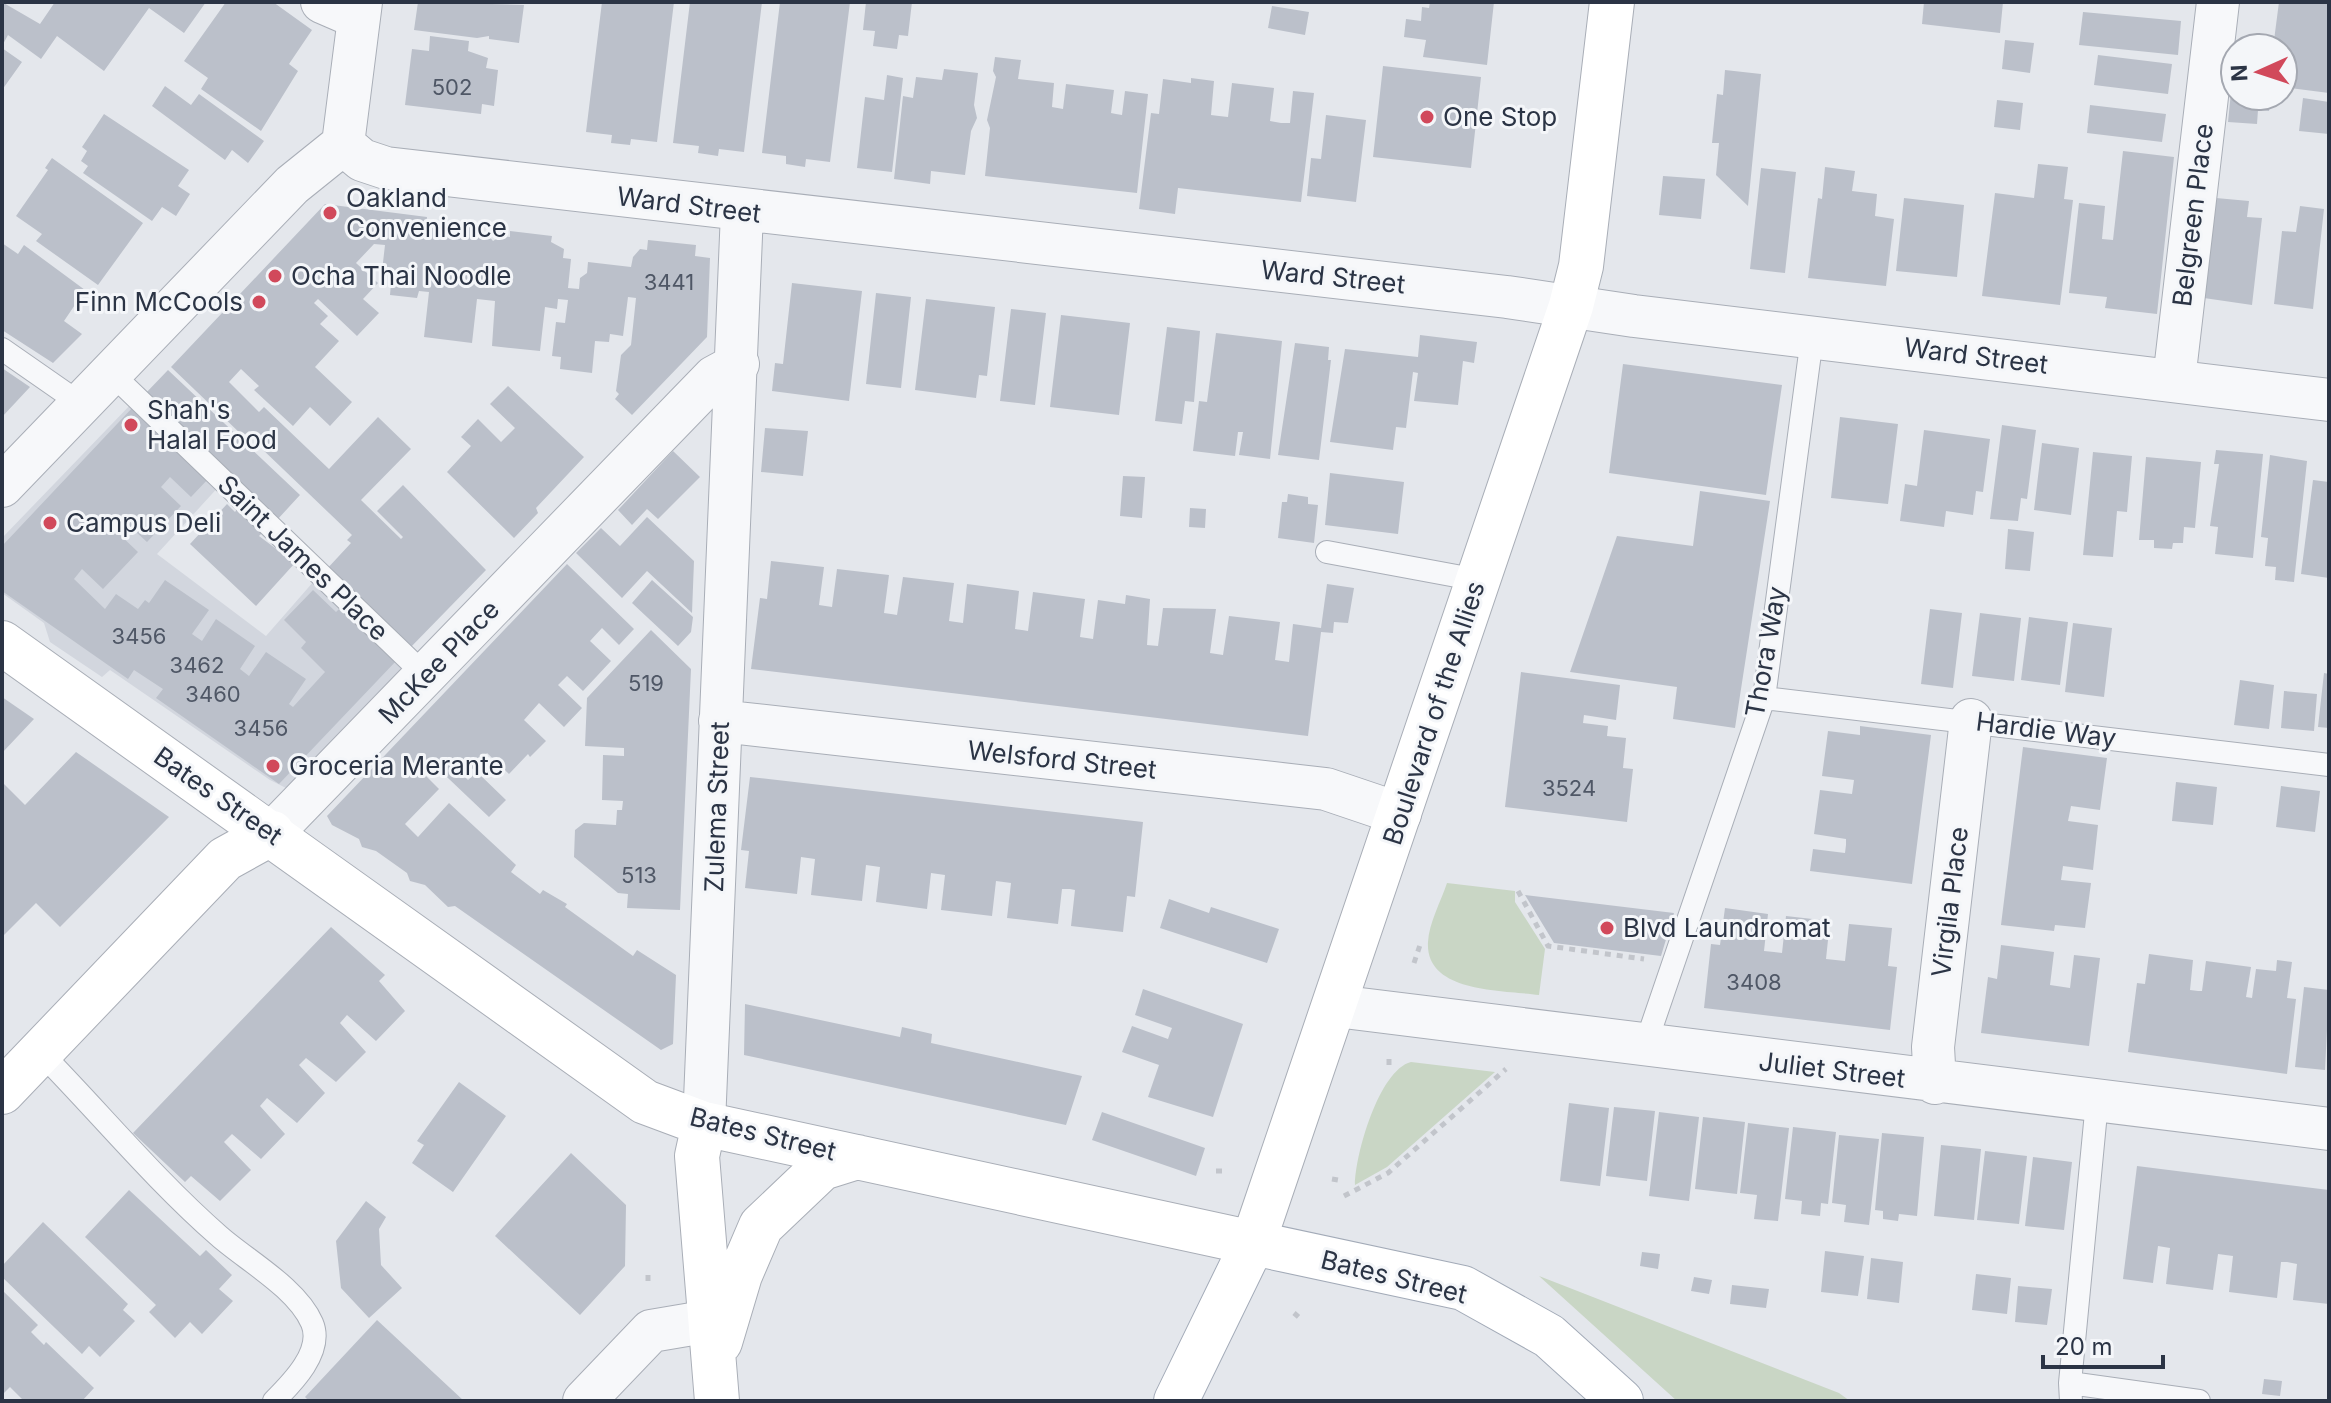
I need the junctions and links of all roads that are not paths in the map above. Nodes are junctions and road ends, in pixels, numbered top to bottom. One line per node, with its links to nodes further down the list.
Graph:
1 (1612, 2): 6 (street, Boulevard of the Allies)
2 (2218, 2): 11 (street, Belgreen Place)
3 (347, 7): 4 (street)
4 (343, 144): 5 (street, Ward Street); 10 (street)
5 (742, 212): 6 (street, Ward Street); 9 (street, Zulema Street)
6 (1571, 306): 7 (street, Ward Street); 16 (street, Boulevard of the Allies)
7 (1812, 338): 11 (street, Ward Street); 19 (lane, Thora Way)
8 (2, 349): 13 (lane)
9 (738, 364): 18 (street, McKee Place); 21 (street, Zulema Street)
10 (111, 373): 13 (street); 18 (lane, Saint James Place)
11 (2174, 380): 12 (street, Ward Street)
12 (2329, 400)
13 (81, 404): 14 (street)
14 (2, 486)
15 (1327, 552): 16 (lane)
16 (1478, 580): 23 (street, Boulevard of the Allies)
17 (2, 643): 24 (street, Bates Street)
18 (426, 676): 24 (street, McKee Place)
19 (1764, 698): 20 (lane, Hardie Way); 26 (lane, Thora Way)
20 (1971, 720): 22 (lane, Hardie Way); 28 (street, Virgila Place)
21 (720, 721): 23 (street, Welsford Street); 31 (street, Zulema Street)
22 (2329, 765)
23 (1400, 814): 25 (street, Boulevard of the Allies)
24 (272, 833): 27 (street, McKee Place); 31 (street, Bates Street)
25 (1336, 1006): 26 (street, Juliet Street); 34 (street, Boulevard of the Allies)
26 (1645, 1046): 28 (street, Juliet Street)
27 (40, 1052): 29 (street, McKee Place); 38 (lane)
28 (1935, 1083): 30 (street, Juliet Street)
29 (2, 1092)
30 (2097, 1102): 32 (street, Juliet Street); 37 (lane)
31 (704, 1124): 33 (street, Bates Street); 35 (street, Zulema Street)
32 (2329, 1129)
33 (857, 1157): 34 (street, Bates Street); 36 (street)
34 (1253, 1243): 40 (street, Boulevard of the Allies); 41 (street, Bates Street)
35 (710, 1321): 36 (street, Zulema Street); 39 (street)
36 (716, 1382)
37 (2071, 1392): 42 (lane)
38 (274, 1401)
39 (584, 1401)
40 (1176, 1401)
41 (1621, 1401)
42 (2199, 1401)

